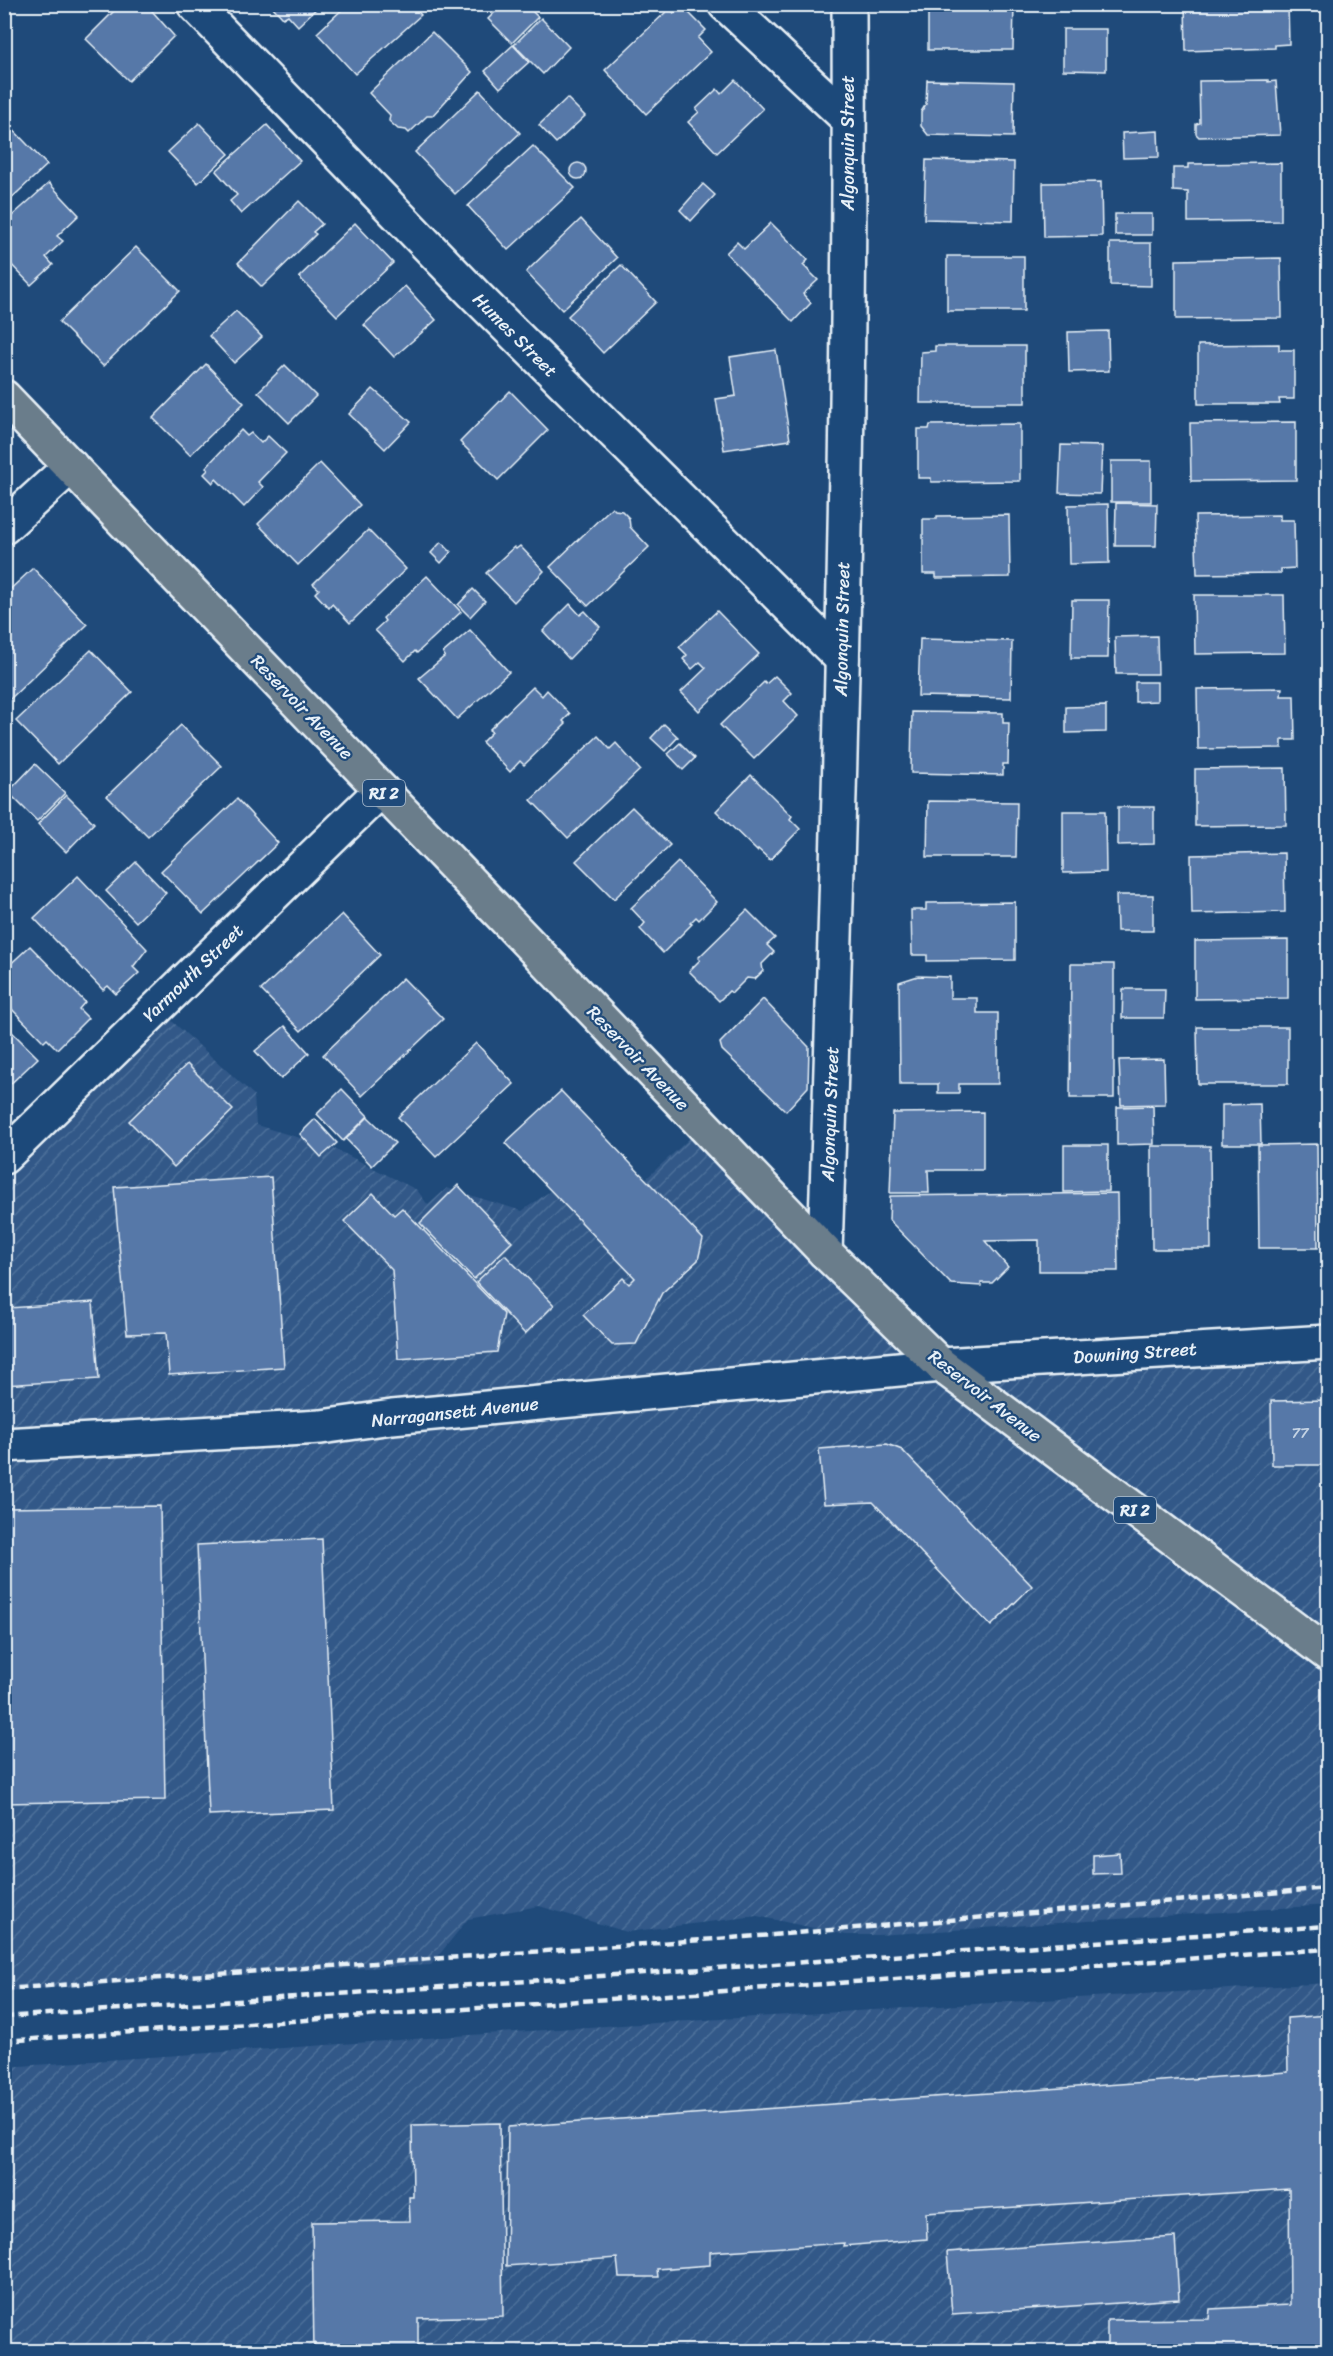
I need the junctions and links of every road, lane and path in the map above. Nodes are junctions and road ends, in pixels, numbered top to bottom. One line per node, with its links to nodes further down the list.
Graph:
1 (195, 4): 8 (street, Humes Street)
2 (725, 4): 4 (street)
3 (849, 4): 4 (street, Algonquin Street)
4 (849, 120): 8 (street, Algonquin Street)
5 (4, 397): 6 (main road, Reservoir Avenue / RI 2)
6 (70, 466): 7 (street); 9 (main road, Reservoir Avenue / RI 2)
7 (4, 527)
8 (842, 659): 11 (street, Algonquin Street)
9 (381, 790): 10 (street, Yarmouth Street); 11 (main road, Reservoir Avenue / RI 2)
10 (4, 1157)
11 (825, 1252): 13 (main road, Reservoir Avenue / RI 2)
12 (1329, 1342): 13 (street, Downing Street)
13 (941, 1365): 14 (street, Narragansett Avenue); 15 (main road, Reservoir Avenue / RI 2)
14 (4, 1445)
15 (1329, 1654)

